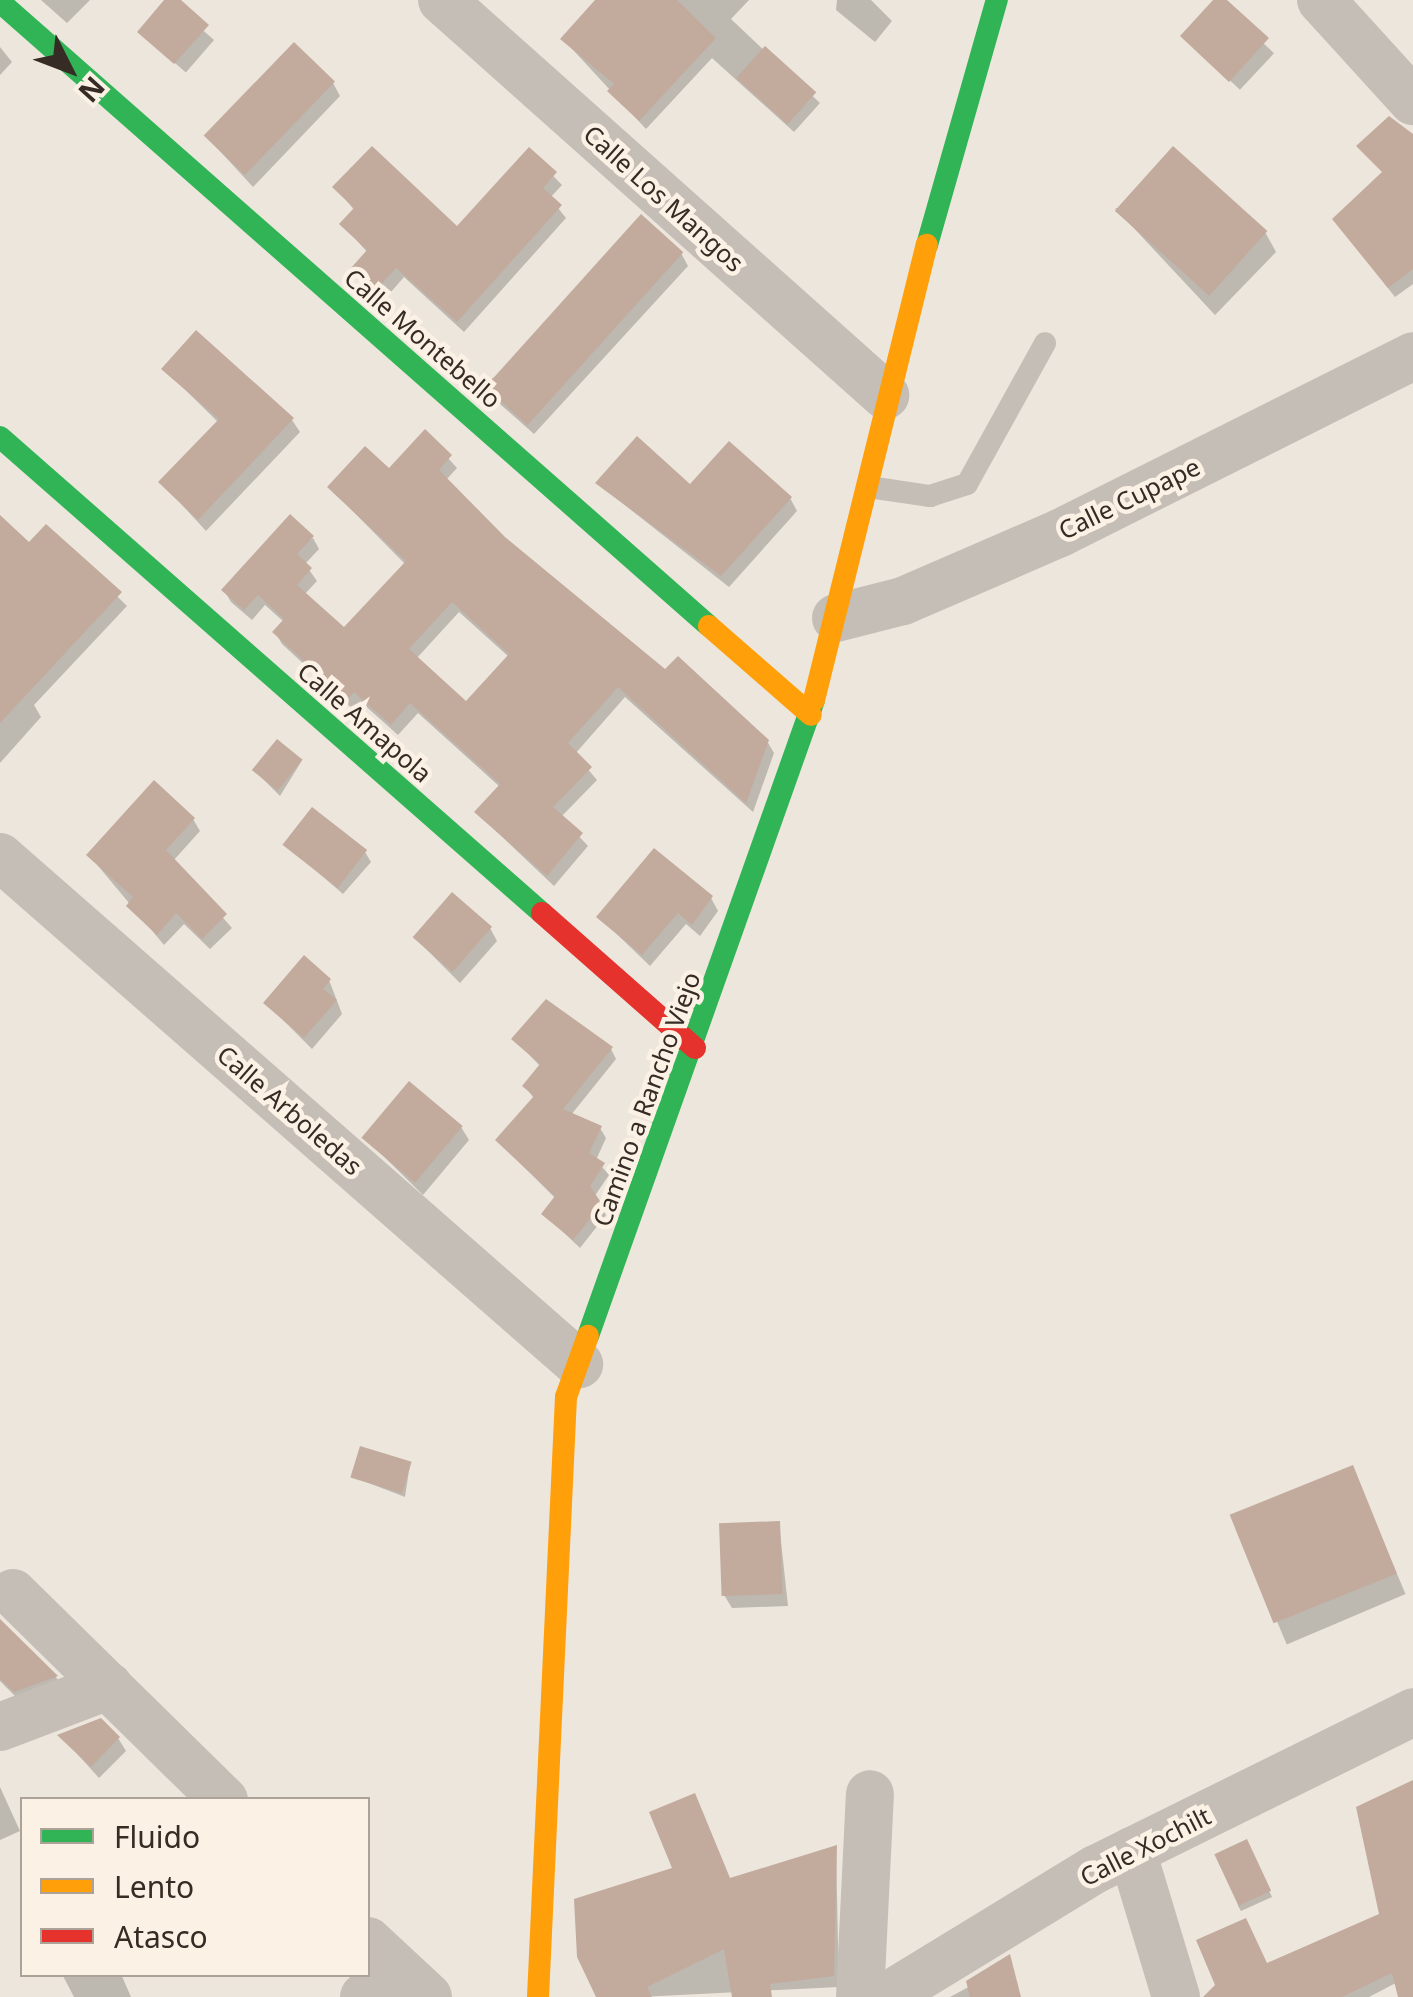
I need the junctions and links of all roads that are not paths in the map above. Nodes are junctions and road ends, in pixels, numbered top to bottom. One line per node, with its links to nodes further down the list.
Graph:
1 (442, 0): 8 (street, Calle Los Mangos)
2 (997, 0): 8 (street, Camino a Rancho Viejo)
3 (1321, 0): 5 (street)
4 (0, 2): 12 (street, Calle Montebello)
5 (1413, 101)
6 (1045, 343): 10 (lane)
7 (1413, 356): 11 (street, Calle Cupape)
8 (885, 395): 10 (street, Camino a Rancho Viejo)
9 (0, 437): 14 (street, Calle Amapola)
10 (870, 487): 11 (street, Camino a Rancho Viejo)
11 (836, 618): 12 (street, Camino a Rancho Viejo)
12 (810, 715): 14 (street, Camino a Rancho Viejo)
13 (0, 856): 15 (street, Calle Arboledas)
14 (694, 1048): 15 (street, Camino a Rancho Viejo)
15 (579, 1364): 26 (street, Camino a Rancho Viejo)
16 (12, 1593): 17 (street)
17 (108, 1686): 19 (street); 21 (street)
18 (1413, 1712): 22 (street, Calle Xochilt)
19 (0, 1727)
20 (870, 1794): 27 (street)
21 (221, 1797)
22 (1132, 1851): 28 (street, Calle Xochilt); 29 (street)
23 (370, 1943): 24 (street)
24 (418, 1989): 25 (street)
25 (364, 1997)
26 (538, 1997)
27 (860, 1997)
28 (886, 1997)
29 (1176, 1997)

